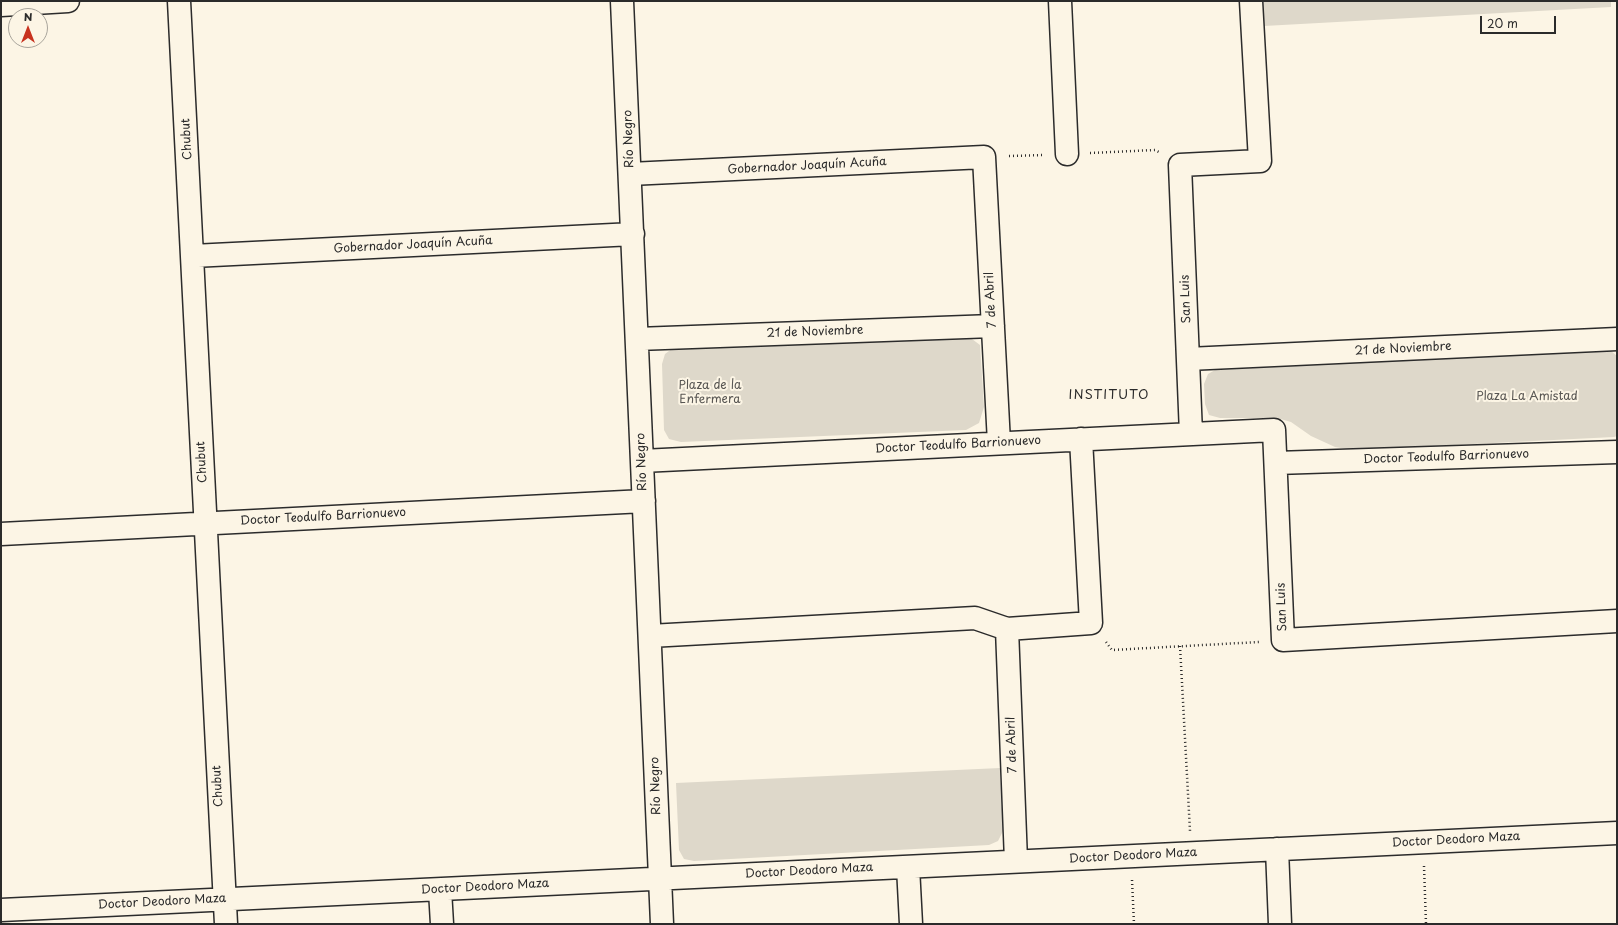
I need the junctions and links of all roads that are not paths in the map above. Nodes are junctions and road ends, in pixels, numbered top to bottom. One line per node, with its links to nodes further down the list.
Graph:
1 (68, 1): 6 (street)
2 (179, 1): 11 (street, Chubut)
3 (622, 1): 9 (street, Río Negro)
4 (1060, 1): 7 (street)
5 (1251, 1): 15 (street, San Luis)
6 (1, 5)
7 (1067, 154)
8 (984, 158): 9 (street, Gobernador Joaquín Acuña); 12 (street, 7 de Abril)
9 (630, 174): 10 (street, Río Negro)
10 (633, 234): 11 (street, Gobernador Joaquín Acuña); 13 (street, Río Negro)
11 (193, 256): 24 (street, Chubut)
12 (993, 326): 13 (street, 21 de Noviembre); 19 (street, 7 de Abril)
13 (637, 339): 21 (street, Río Negro)
14 (1617, 339): 15 (street, 21 de Noviembre)
15 (1188, 359): 17 (street, San Luis)
16 (1274, 430): 17 (street, Doctor Teodulfo Barrionuevo); 22 (street, San Luis)
17 (1191, 434): 18 (street, Doctor Teodulfo Barrionuevo)
18 (1081, 439): 19 (street, Doctor Teodulfo Barrionuevo); 27 (street)
19 (999, 443): 21 (street, Doctor Teodulfo Barrionuevo)
20 (1617, 452): 22 (street, Doctor Teodulfo Barrionuevo)
21 (642, 461): 23 (street, Río Negro)
22 (1276, 463): 26 (street, San Luis)
23 (644, 501): 24 (street, Doctor Teodulfo Barrionuevo); 28 (street, Río Negro)
24 (205, 523): 25 (street, Doctor Teodulfo Barrionuevo); 35 (street, Chubut)
25 (1, 534)
26 (1617, 621)
27 (1007, 629): 28 (street); 31 (street, 7 de Abril)
28 (650, 636): 33 (street, Río Negro)
29 (1617, 832): 30 (street, Doctor Deodoro Maza)
30 (1277, 849): 31 (street, Doctor Deodoro Maza); 41 (street)
31 (1016, 861): 32 (street, Doctor Deodoro Maza)
32 (908, 866): 33 (street, Doctor Deodoro Maza); 40 (street)
33 (660, 878): 34 (street, Doctor Deodoro Maza); 39 (street, Río Negro)
34 (440, 890): 35 (street, Doctor Deodoro Maza); 38 (street)
35 (224, 899): 36 (street, Doctor Deodoro Maza); 37 (street, Chubut)
36 (1, 910)
37 (226, 924)
38 (442, 924)
39 (662, 924)
40 (910, 924)
41 (1280, 924)

